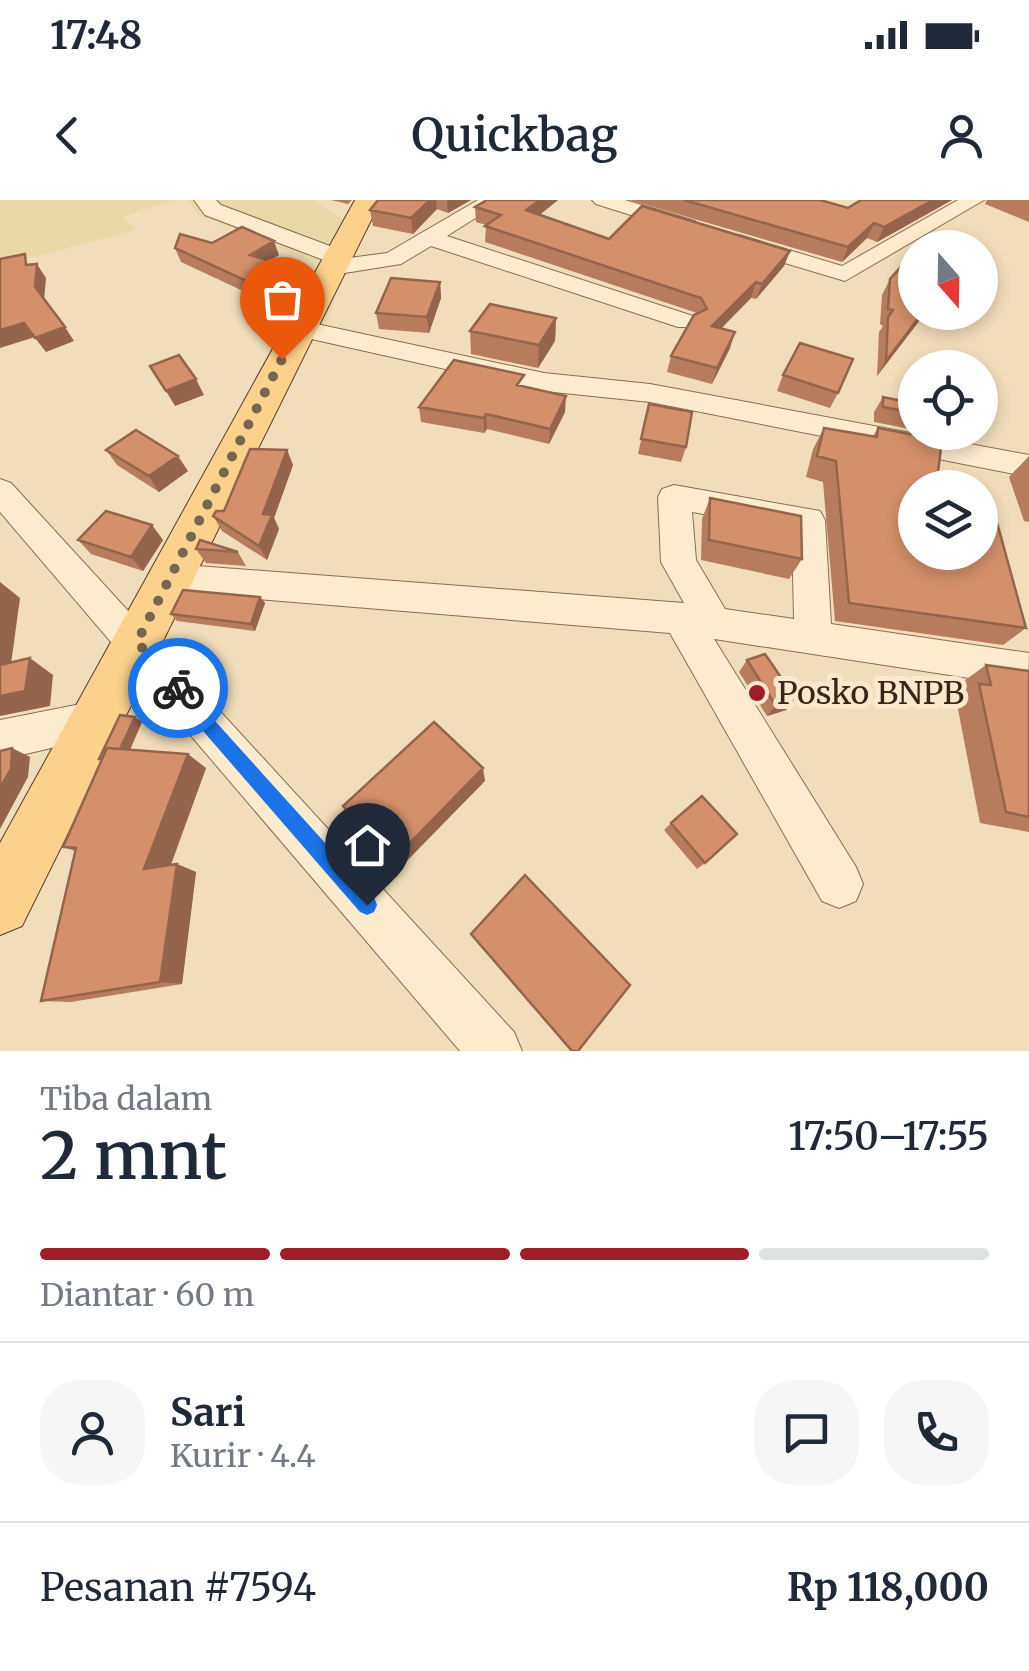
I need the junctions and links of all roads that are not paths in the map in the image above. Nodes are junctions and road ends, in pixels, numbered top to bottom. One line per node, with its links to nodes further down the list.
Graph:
1 (205, 200): 7 (street)
2 (368, 200): 7 (main road)
3 (492, 200): 6 (street)
4 (603, 200): 5 (street)
5 (973, 200)
6 (432, 239): 7 (street); 8 (street)
7 (335, 263): 9 (main road)
8 (687, 322)
9 (298, 328): 10 (street); 12 (main road)
10 (1029, 466)
11 (0, 491): 15 (street)
12 (171, 578): 13 (street); 15 (main road)
13 (698, 620): 14 (street); 14 (street); 19 (street)
14 (813, 636): 16 (street)
15 (137, 642): 17 (main road); 21 (street)
16 (1028, 670)
17 (96, 720): 18 (street); 20 (main road)
18 (0, 740)
19 (839, 884)
20 (0, 904)
21 (495, 1051)

